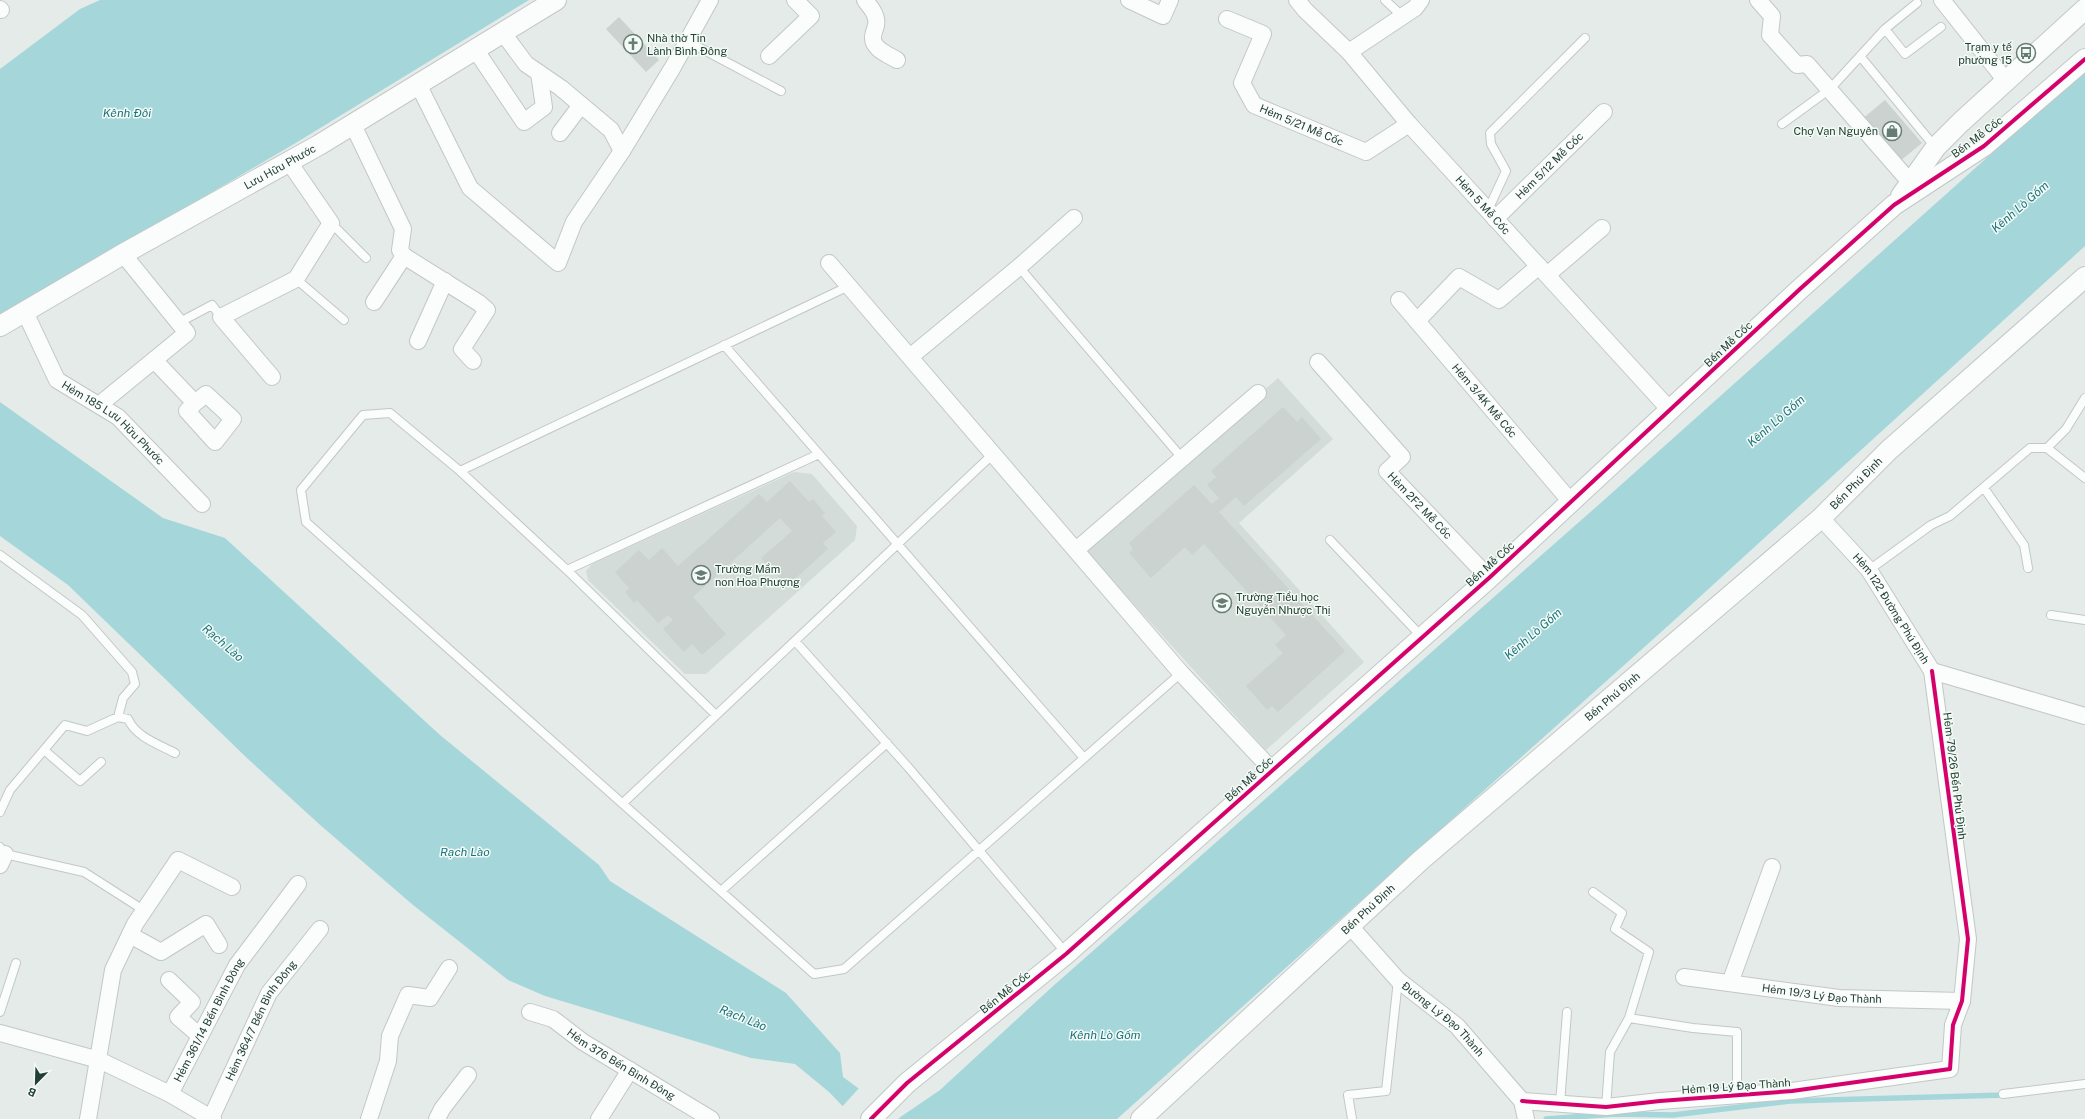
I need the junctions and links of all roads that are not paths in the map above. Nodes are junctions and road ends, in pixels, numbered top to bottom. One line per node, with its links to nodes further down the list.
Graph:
1 (556, 0): 18 (street, Lưu Hữu Phước)
2 (710, 0): 20 (street)
3 (795, 0): 23 (street)
4 (865, 0): 26 (street)
5 (1129, 0): 6 (street)
6 (1170, 0)
7 (1297, 0): 22 (street, Hẻm 5 Mễ Cốc)
8 (1385, 0): 14 (lane)
9 (1421, 0): 14 (street)
10 (1758, 0): 30 (street)
11 (1942, 0): 28 (street)
12 (1917, 3): 17 (lane)
13 (2085, 9): 28 (street, Bến Mễ Cốc)
14 (1402, 16): 22 (street)
15 (1227, 19): 36 (street, Hẻm 5/21 Mễ Cốc)
16 (1941, 27): 17 (lane)
17 (1885, 29): 24 (lane)
18 (503, 33): 21 (street, Lưu Hữu Phước); 27 (street)
19 (1585, 38): 45 (lane)
20 (687, 41): 31 (lane); 41 (street)
21 (475, 49): 27 (street); 29 (street, Lưu Hữu Phước)
22 (1349, 52): 36 (street, Hẻm 5 Mễ Cốc)
23 (769, 56)
24 (1860, 56): 30 (lane); 40 (lane)
25 (2085, 59): 39 (street, Bến Mễ Cốc)
26 (897, 60)
27 (539, 73): 32 (street)
28 (2006, 81): 34 (street, Bến Mễ Cốc)
29 (418, 84): 35 (street, Lưu Hữu Phước); 41 (street)
30 (1830, 89): 37 (lane); 43 (street)
31 (780, 92)
32 (581, 105): 38 (street); 41 (street)
33 (1604, 112): 45 (street, Hẻm 5/12 Mễ Cốc)
34 (1961, 122): 39 (street); 40 (street, Bến Mễ Cốc)
35 (352, 124): 42 (street, Lưu Hữu Phước); 50 (street)
36 (1409, 124): 45 (street, Hẻm 5 Mễ Cốc)
37 (1782, 124)
38 (560, 133)
39 (1984, 146): 44 (street, Bến Mễ Cốc)
40 (1936, 147): 43 (street, Bến Mễ Cốc)
41 (622, 151)
42 (288, 162): 47 (street); 49 (street, Lưu Hữu Phước)
43 (1910, 182): 44 (street, Bến Mễ Cốc)
44 (1894, 205): 78 (street, Bến Mễ Cốc)
45 (1491, 214): 54 (street, Hẻm 5 Mễ Cốc)
46 (1074, 218): 53 (street)
47 (331, 222): 51 (lane); 56 (street)
48 (1602, 228): 54 (street)
49 (123, 254): 61 (street, Lưu Hữu Phước); 65 (street)
50 (404, 256): 57 (street); 60 (street)
51 (366, 258)
52 (829, 263): 58 (street)
53 (1019, 267): 69 (street); 82 (lane)
54 (1543, 271): 64 (street); 78 (street, Hẻm 5 Mễ Cốc)
55 (2085, 277): 88 (street, Bến Phú Định)
56 (296, 279): 62 (street); 63 (lane)
57 (445, 281): 67 (street); 71 (street)
58 (849, 286): 68 (lane); 69 (street)
59 (1399, 300): 64 (street, Hẻm 3/4K Mễ Cốc)
60 (374, 302)
61 (25, 312): 66 (street, Lưu Hữu Phước); 77 (street, Hẻm 185 Lưu Hữu Phước)
62 (221, 318): 65 (lane); 73 (street)
63 (344, 320)
64 (1417, 320): 86 (street, Hẻm 3/4K Mễ Cốc)
65 (178, 323): 70 (street)
66 (0, 326)
67 (418, 341)
68 (724, 345): 80 (lane); 83 (lane)
69 (910, 358): 81 (street)
70 (154, 360): 76 (street); 77 (street)
71 (473, 361)
72 (1318, 362): 96 (street, Hẻm 2F2 Mễ Cốc)
73 (272, 377)
74 (1258, 393): 82 (street)
75 (2085, 398): 79 (lane)
76 (195, 403)
77 (98, 405): 87 (street, Hẻm 185 Lưu Hữu Phước)
78 (1670, 410): 86 (street, Bến Mễ Cốc)
79 (2046, 448): 84 (lane); 85 (lane)
80 (819, 454): 90 (lane); 94 (lane)
81 (993, 454): 90 (lane); 91 (street)
82 (1182, 458): 91 (street)
83 (460, 471): 94 (lane); 112 (lane)
84 (2085, 478)
85 (1984, 488): 93 (lane); 95 (lane)
86 (1571, 502): 96 (street, Bến Mễ Cốc)
87 (202, 504)
88 (1821, 518): 95 (street, Hẻm 122 Đường Phú Định); 122 (street, Bến Phú Định)
89 (1330, 540): 99 (lane)
90 (897, 544): 100 (lane); 109 (lane)
91 (1076, 550): 102 (street)
92 (0, 556): 105 (lane)
93 (2028, 568)
94 (567, 570): 103 (lane)
95 (1869, 570): 101 (street, Hẻm 122 Đường Phú Định)
96 (1489, 578): 99 (street, Bến Mễ Cốc)
97 (2051, 615): 98 (lane)
98 (2085, 620)
99 (1422, 637): 111 (street, Bến Mễ Cốc)
100 (795, 641): 103 (lane); 106 (lane)
101 (1932, 671): 104 (street, Hẻm 122 Đường Phú Định); 133 (street, Hẻm 79/26 Bến Phú Định)
102 (1181, 673): 109 (lane); 111 (street)
103 (716, 715): 112 (lane)
104 (2085, 716)
105 (118, 717): 107 (lane); 108 (lane)
106 (887, 743): 114 (lane); 119 (lane)
107 (44, 750): 110 (lane); 113 (lane)
108 (175, 753)
109 (1084, 758): 114 (lane)
110 (102, 762)
111 (1272, 770): 126 (street, Bến Mễ Cốc)
112 (623, 803): 119 (lane)
113 (0, 812)
114 (979, 851): 119 (lane); 126 (lane)
115 (2, 855): 121 (lane)
116 (1772, 867): 132 (street)
117 (298, 884): 139 (street, Hẻm 361/14 Bến Bình Đông)
118 (232, 887): 121 (street)
119 (721, 891)
120 (1593, 892): 137 (lane)
121 (145, 910): 124 (street)
122 (1350, 926): 131 (street, Đường Lý Đạo Thành); 158 (street, Bến Phú Định)
123 (320, 928): 152 (street, Hẻm 364/7 Bến Bình Đông)
124 (130, 934): 125 (street); 140 (street)
125 (219, 945)
126 (1066, 954): 157 (street, Bến Mễ Cốc)
127 (16, 963): 134 (lane)
128 (449, 968): 154 (street)
129 (1684, 977): 132 (street, Hẻm 19/3 Lý Đạo Thành)
130 (169, 980): 139 (street)
131 (1398, 980): 148 (street, Đường Lý Đạo Thành); 159 (lane)
132 (1730, 983): 133 (street, Hẻm 19/3 Lý Đạo Thành)
133 (1962, 1000): 141 (street, Hẻm 79/26 Bến Phú Định)
134 (0, 1012)
135 (530, 1012): 142 (street, Hẻm 376 Bến Bình Đông)
136 (1567, 1012): 149 (lane)
137 (1629, 1018): 147 (lane); 150 (lane)
138 (0, 1034): 140 (street, Hẻm 361/14 Bến Bình Đông)
139 (200, 1036): 145 (street, Hẻm 361/14 Bến Bình Đông)
140 (99, 1060): 145 (street, Hẻm 361/14 Bến Bình Đông); 153 (street)
141 (1950, 1069): 147 (street, Hẻm 19 Lý Đạo Thành)
142 (630, 1070): 151 (street, Hẻm 376 Bến Bình Đông); 156 (street)
143 (468, 1075): 155 (street)
144 (2085, 1084): 146 (lane)
145 (170, 1094): 152 (street, Hẻm 364/7 Bến Bình Đông)
146 (2003, 1094)
147 (1737, 1095): 150 (street, Hẻm 19 Lý Đạo Thành)
148 (1522, 1101): 149 (street, Hẻm 19 Lý Đạo Thành); 160 (street, Đường Lý Đạo Thành)
149 (1560, 1104): 150 (street, Hẻm 19 Lý Đạo Thành)
150 (1606, 1107)
151 (702, 1117)
152 (212, 1118)
153 (88, 1119)
154 (369, 1119)
155 (436, 1119)
156 (599, 1119)
157 (871, 1119)
158 (1141, 1119)
159 (1352, 1119)
160 (1526, 1119)

